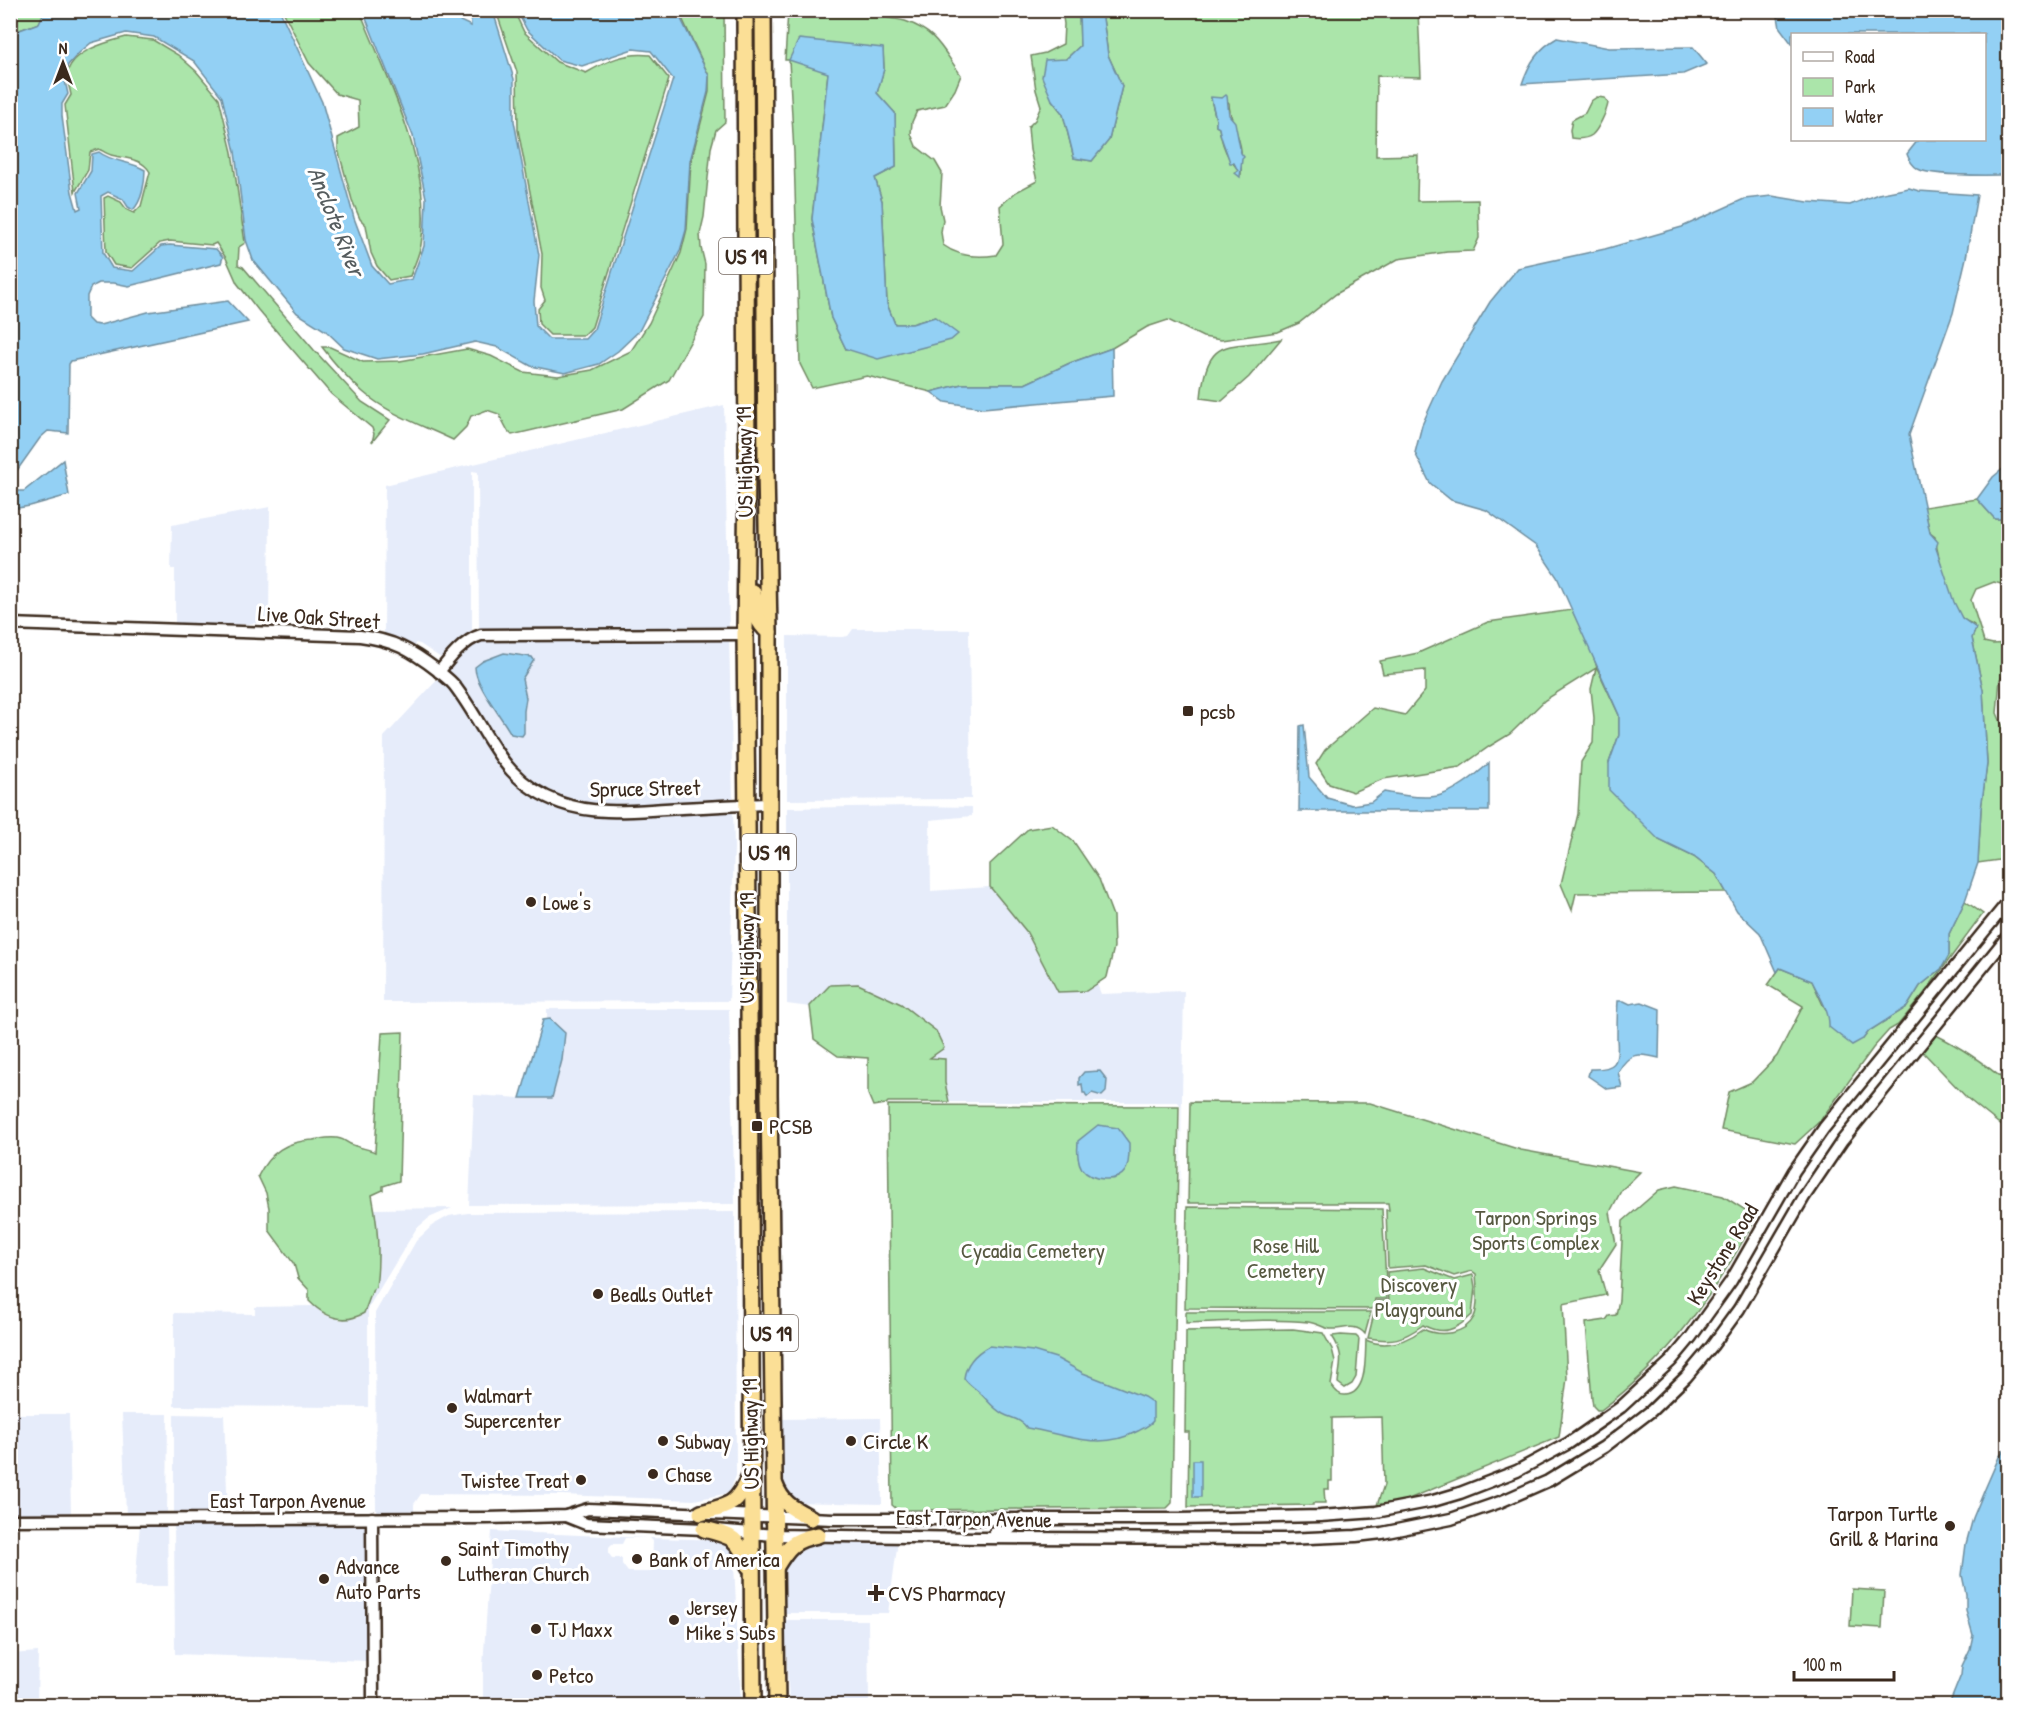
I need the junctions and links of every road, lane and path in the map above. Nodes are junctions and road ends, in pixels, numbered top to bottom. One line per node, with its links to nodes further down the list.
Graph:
1 (745, 10): 3 (highway, US Highway 19 / US 19)
2 (763, 10): 5 (highway, US Highway 19 / US 19)
3 (746, 547): 5 (highway); 6 (highway, US Highway 19 / US 19)
4 (10, 624): 7 (main road, Live Oak Street)
5 (769, 632): 9 (highway, US Highway 19 / US 19)
6 (745, 634): 7 (main road); 8 (highway, US Highway 19 / US 19)
7 (439, 672): 8 (main road, Spruce Street)
8 (747, 804): 9 (main road, Spruce Street); 12 (highway, US Highway 19 / US 19)
9 (769, 804): 14 (highway, US Highway 19 / US 19)
10 (2008, 902): 18 (main road, Keystone Road)
11 (2008, 936): 29 (main road, Keystone Road)
12 (749, 941): 13 (highway, US Highway 19 / US 19); 14 (highway)
13 (749, 1005): 15 (highway); 16 (highway, US Highway 19 / US 19)
14 (769, 1005): 15 (highway, US Highway 19 / US 19)
15 (769, 1094): 17 (highway, US Highway 19 / US 19)
16 (751, 1473): 19 (highway); 20 (highway, US Highway 19 / US 19)
17 (773, 1481): 22 (highway, US Highway 19 / US 19); 24 (highway)
18 (1380, 1511): 25 (main road, East Tarpon Avenue)
19 (701, 1513): 20 (main road, East Tarpon Avenue); 21 (main road, East Tarpon Avenue)
20 (752, 1514): 22 (main road, East Tarpon Avenue); 28 (highway, US Highway 19 / US 19)
21 (566, 1516): 23 (main road, East Tarpon Avenue); 27 (main road, East Tarpon Avenue)
22 (774, 1516): 24 (main road, East Tarpon Avenue); 30 (highway, US Highway 19 / US 19)
23 (372, 1518): 26 (main road, East Tarpon Avenue); 35 (main road)
24 (811, 1518): 25 (main road, East Tarpon Avenue)
25 (1022, 1518): 32 (main road)
26 (10, 1520)
27 (704, 1529): 28 (main road, East Tarpon Avenue); 34 (highway)
28 (752, 1533): 30 (main road, East Tarpon Avenue); 34 (highway, US Highway 19 / US 19)
29 (1382, 1533): 32 (main road, East Tarpon Avenue)
30 (774, 1535): 31 (main road, East Tarpon Avenue); 33 (highway, US Highway 19 / US 19)
31 (818, 1535): 32 (main road, East Tarpon Avenue); 33 (highway)
32 (958, 1538)
33 (774, 1571): 37 (highway, US Highway 19 / US 19)
34 (752, 1573): 36 (highway, US Highway 19 / US 19)
35 (373, 1706)
36 (753, 1706)
37 (777, 1706)

